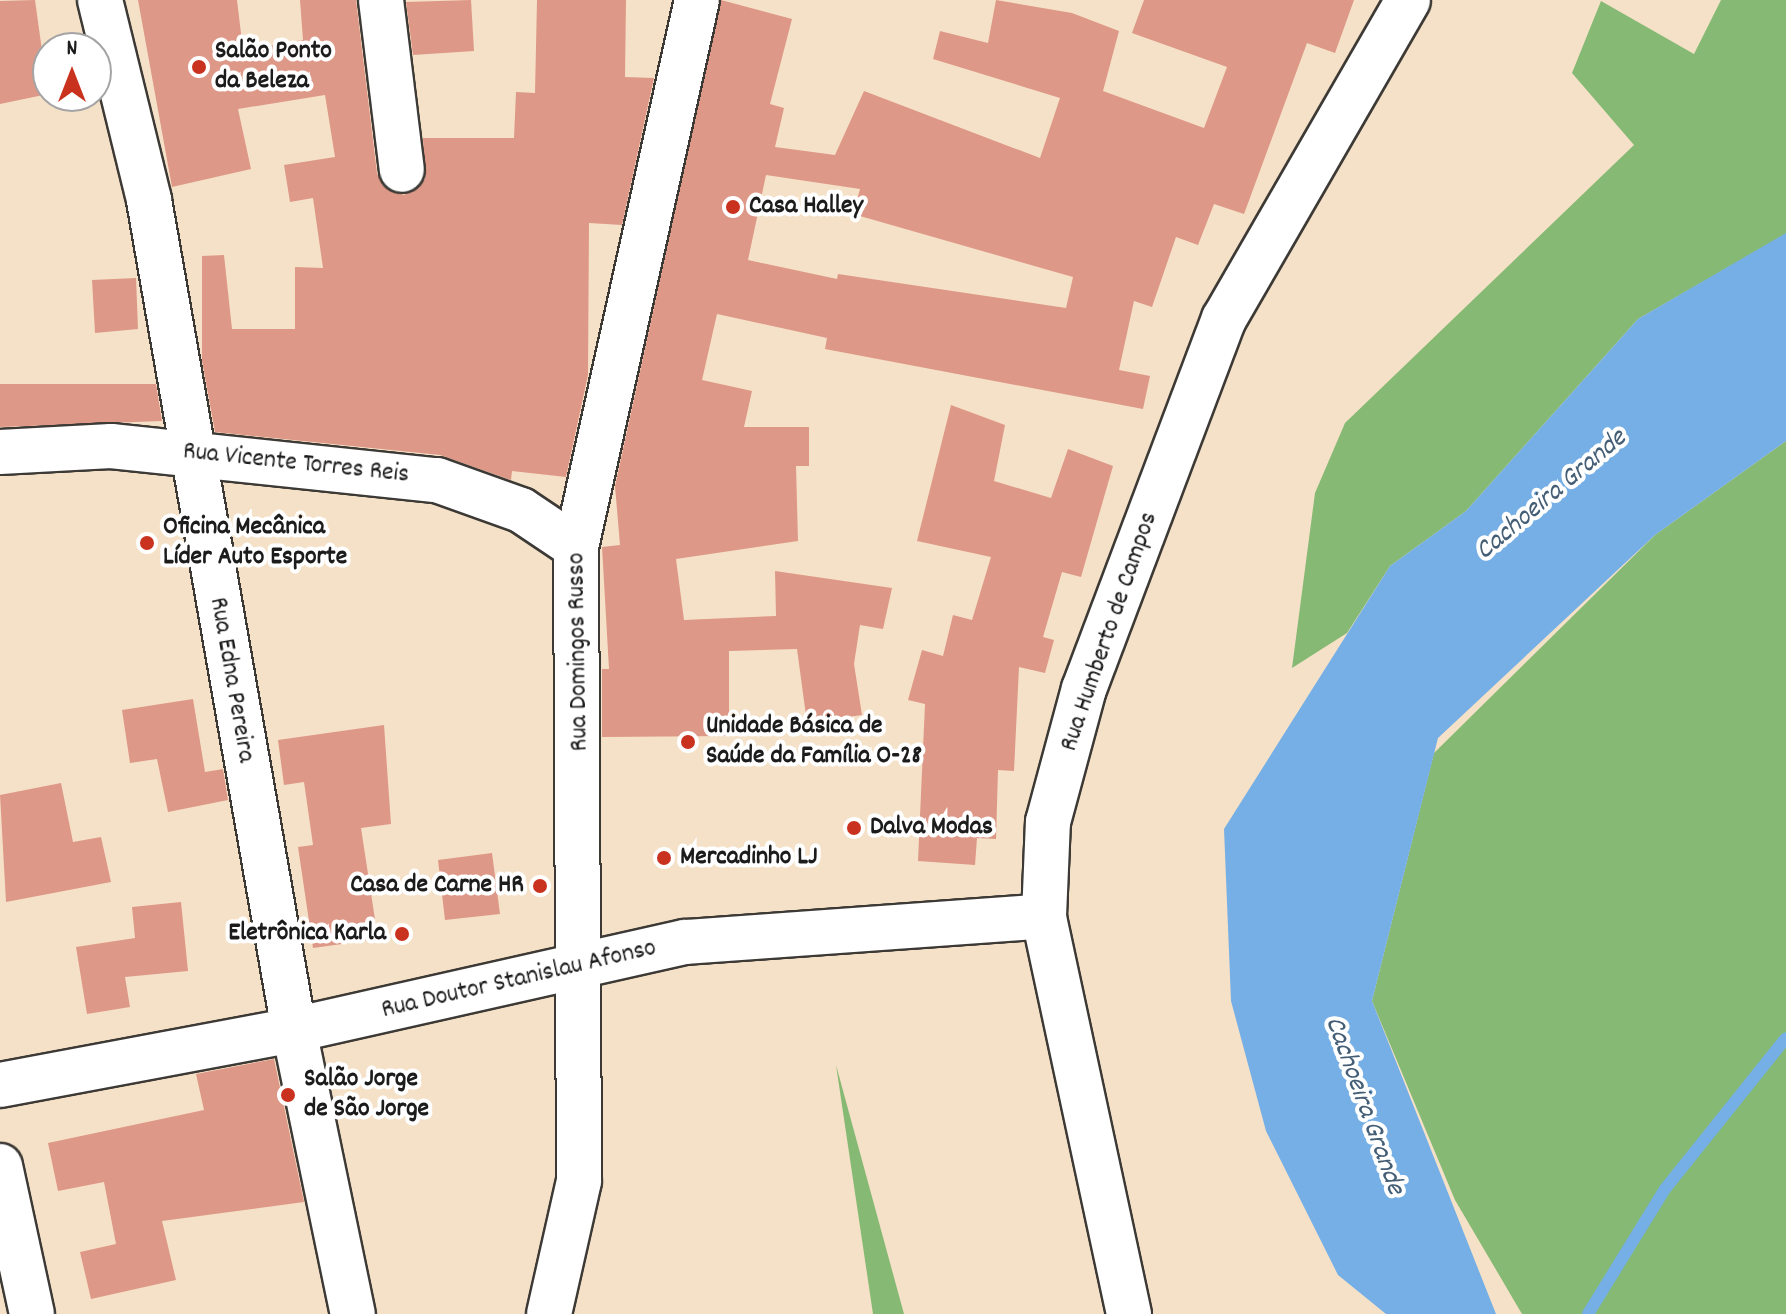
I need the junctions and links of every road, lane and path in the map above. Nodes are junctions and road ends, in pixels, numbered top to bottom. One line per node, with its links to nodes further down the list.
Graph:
1 (100, 0): 7 (street, Rua Edna Pereira)
2 (381, 0): 5 (street)
3 (697, 0): 8 (street, Rua Domingos Russo)
4 (1408, 0): 9 (street, Rua Humberto de Campos)
5 (402, 170)
6 (0, 452): 7 (street, Rua Vicente Torres Reis)
7 (189, 452): 8 (street, Rua Vicente Torres Reis); 11 (street, Rua Edna Pereira)
8 (576, 547): 10 (street, Rua Domingos Russo)
9 (1044, 916): 10 (street, Rua Doutor Stanislau Afonso); 17 (street, Rua Humberto de Campos)
10 (584, 969): 11 (street, Rua Doutor Stanislau Afonso); 16 (street, Rua Domingos Russo)
11 (294, 1030): 12 (street, Rua Doutor Stanislau Afonso); 15 (street, Rua Edna Pereira)
12 (0, 1085)
13 (0, 1166): 14 (street)
14 (32, 1314)
15 (353, 1314)
16 (549, 1314)
17 (1129, 1314)

